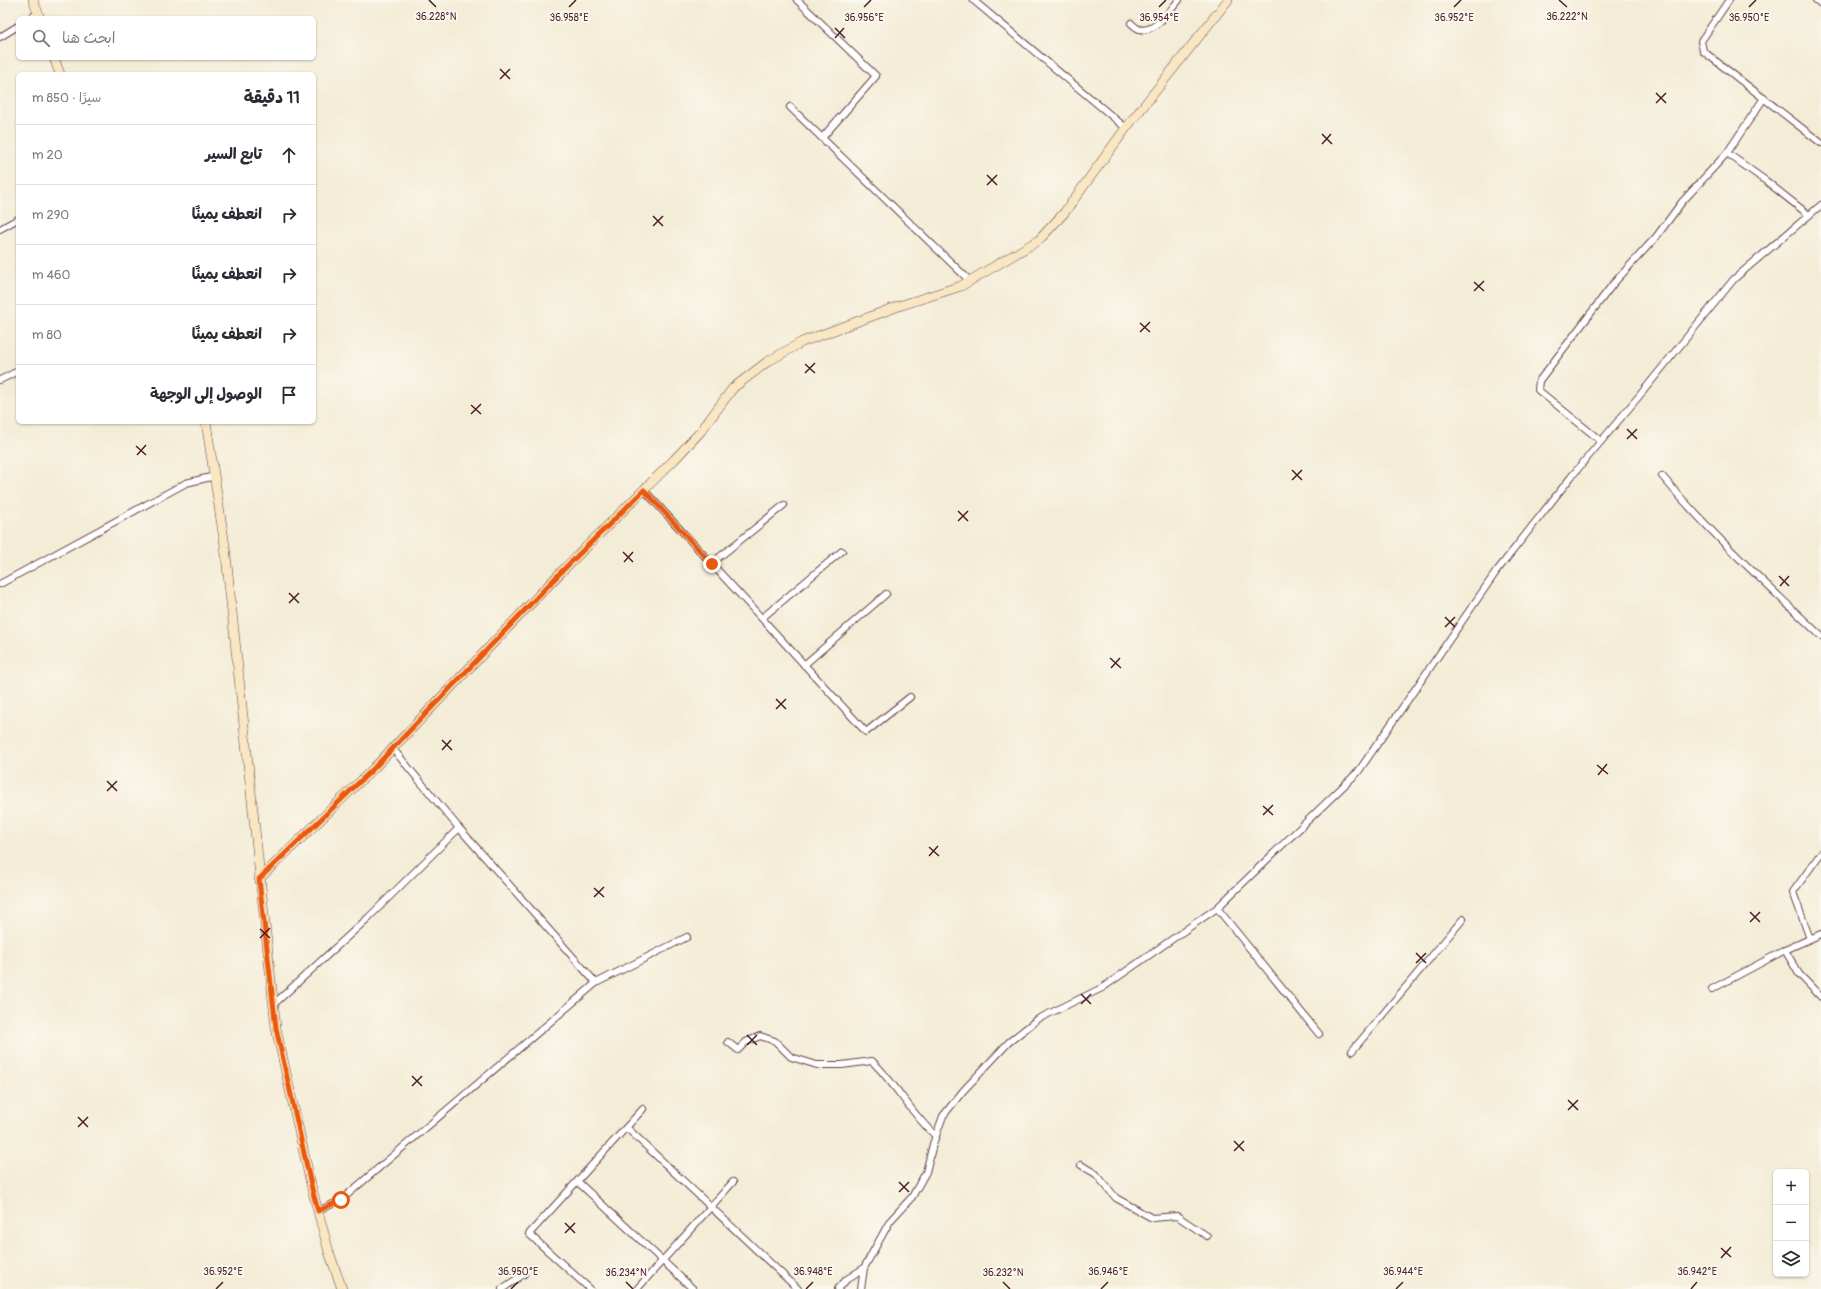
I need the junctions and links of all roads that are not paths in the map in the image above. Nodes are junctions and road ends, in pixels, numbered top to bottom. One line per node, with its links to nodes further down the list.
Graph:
1 (33, 0): 9 (street)
2 (797, 0): 18 (street)
3 (974, 0): 17 (street)
4 (1179, 0): 10 (street)
5 (1228, 0): 17 (street)
6 (1729, 0): 15 (street)
7 (1816, 0): 8 (street)
8 (1821, 4)
9 (36, 16)
10 (1131, 23)
11 (16, 27): 12 (street)
12 (0, 37)
13 (55, 60): 14 (street)
14 (59, 72)
15 (1764, 98): 19 (street); 20 (street)
16 (790, 107): 18 (street)
17 (1126, 128): 25 (street)
18 (822, 138): 25 (street)
19 (1821, 142)
20 (1727, 154): 22 (street); 29 (street)
21 (1821, 204): 22 (street)
22 (1809, 215): 29 (street)
23 (16, 220): 24 (street)
24 (0, 229)
25 (970, 281): 32 (street)
26 (16, 372): 27 (street)
27 (0, 380)
28 (206, 424): 30 (street)
29 (1602, 441): 46 (street)
30 (214, 476): 36 (street); 45 (street)
31 (1662, 476): 39 (street)
32 (644, 490): 35 (street); 42 (street)
33 (784, 505): 35 (street)
34 (842, 551): 38 (street)
35 (712, 564): 38 (street)
36 (0, 584)
37 (886, 594): 40 (street)
38 (762, 618): 40 (street)
39 (1821, 636)
40 (804, 665): 41 (street)
41 (910, 697)
42 (393, 749): 43 (street); 45 (street)
43 (459, 828): 52 (street); 55 (street)
44 (1821, 853): 50 (street)
45 (259, 879): 55 (street)
46 (1217, 908): 56 (street); 61 (street)
47 (1463, 918): 58 (street)
48 (1821, 934): 50 (street)
49 (687, 937): 52 (street)
50 (1810, 939): 51 (street)
51 (1785, 950): 53 (street); 54 (street)
52 (596, 983): 66 (street)
53 (1712, 989)
54 (1821, 997)
55 (274, 1004): 66 (street)
56 (1319, 1034)
57 (728, 1042): 61 (street)
58 (1352, 1051)
59 (643, 1109): 60 (street)
60 (627, 1128): 63 (street); 65 (street)
61 (936, 1136): 69 (street)
62 (1081, 1165): 67 (street)
63 (578, 1182): 68 (street); 73 (street)
64 (733, 1182): 65 (street)
65 (711, 1208): 68 (street); 76 (street)
66 (318, 1211): 71 (street)
67 (1207, 1236)
68 (663, 1262): 74 (street); 75 (street)
69 (864, 1268): 77 (street); 78 (street)
70 (524, 1274): 72 (street)
71 (342, 1289)
72 (502, 1289)
73 (590, 1289)
74 (637, 1289)
75 (693, 1289)
76 (798, 1289)
77 (838, 1289)
78 (861, 1289)

